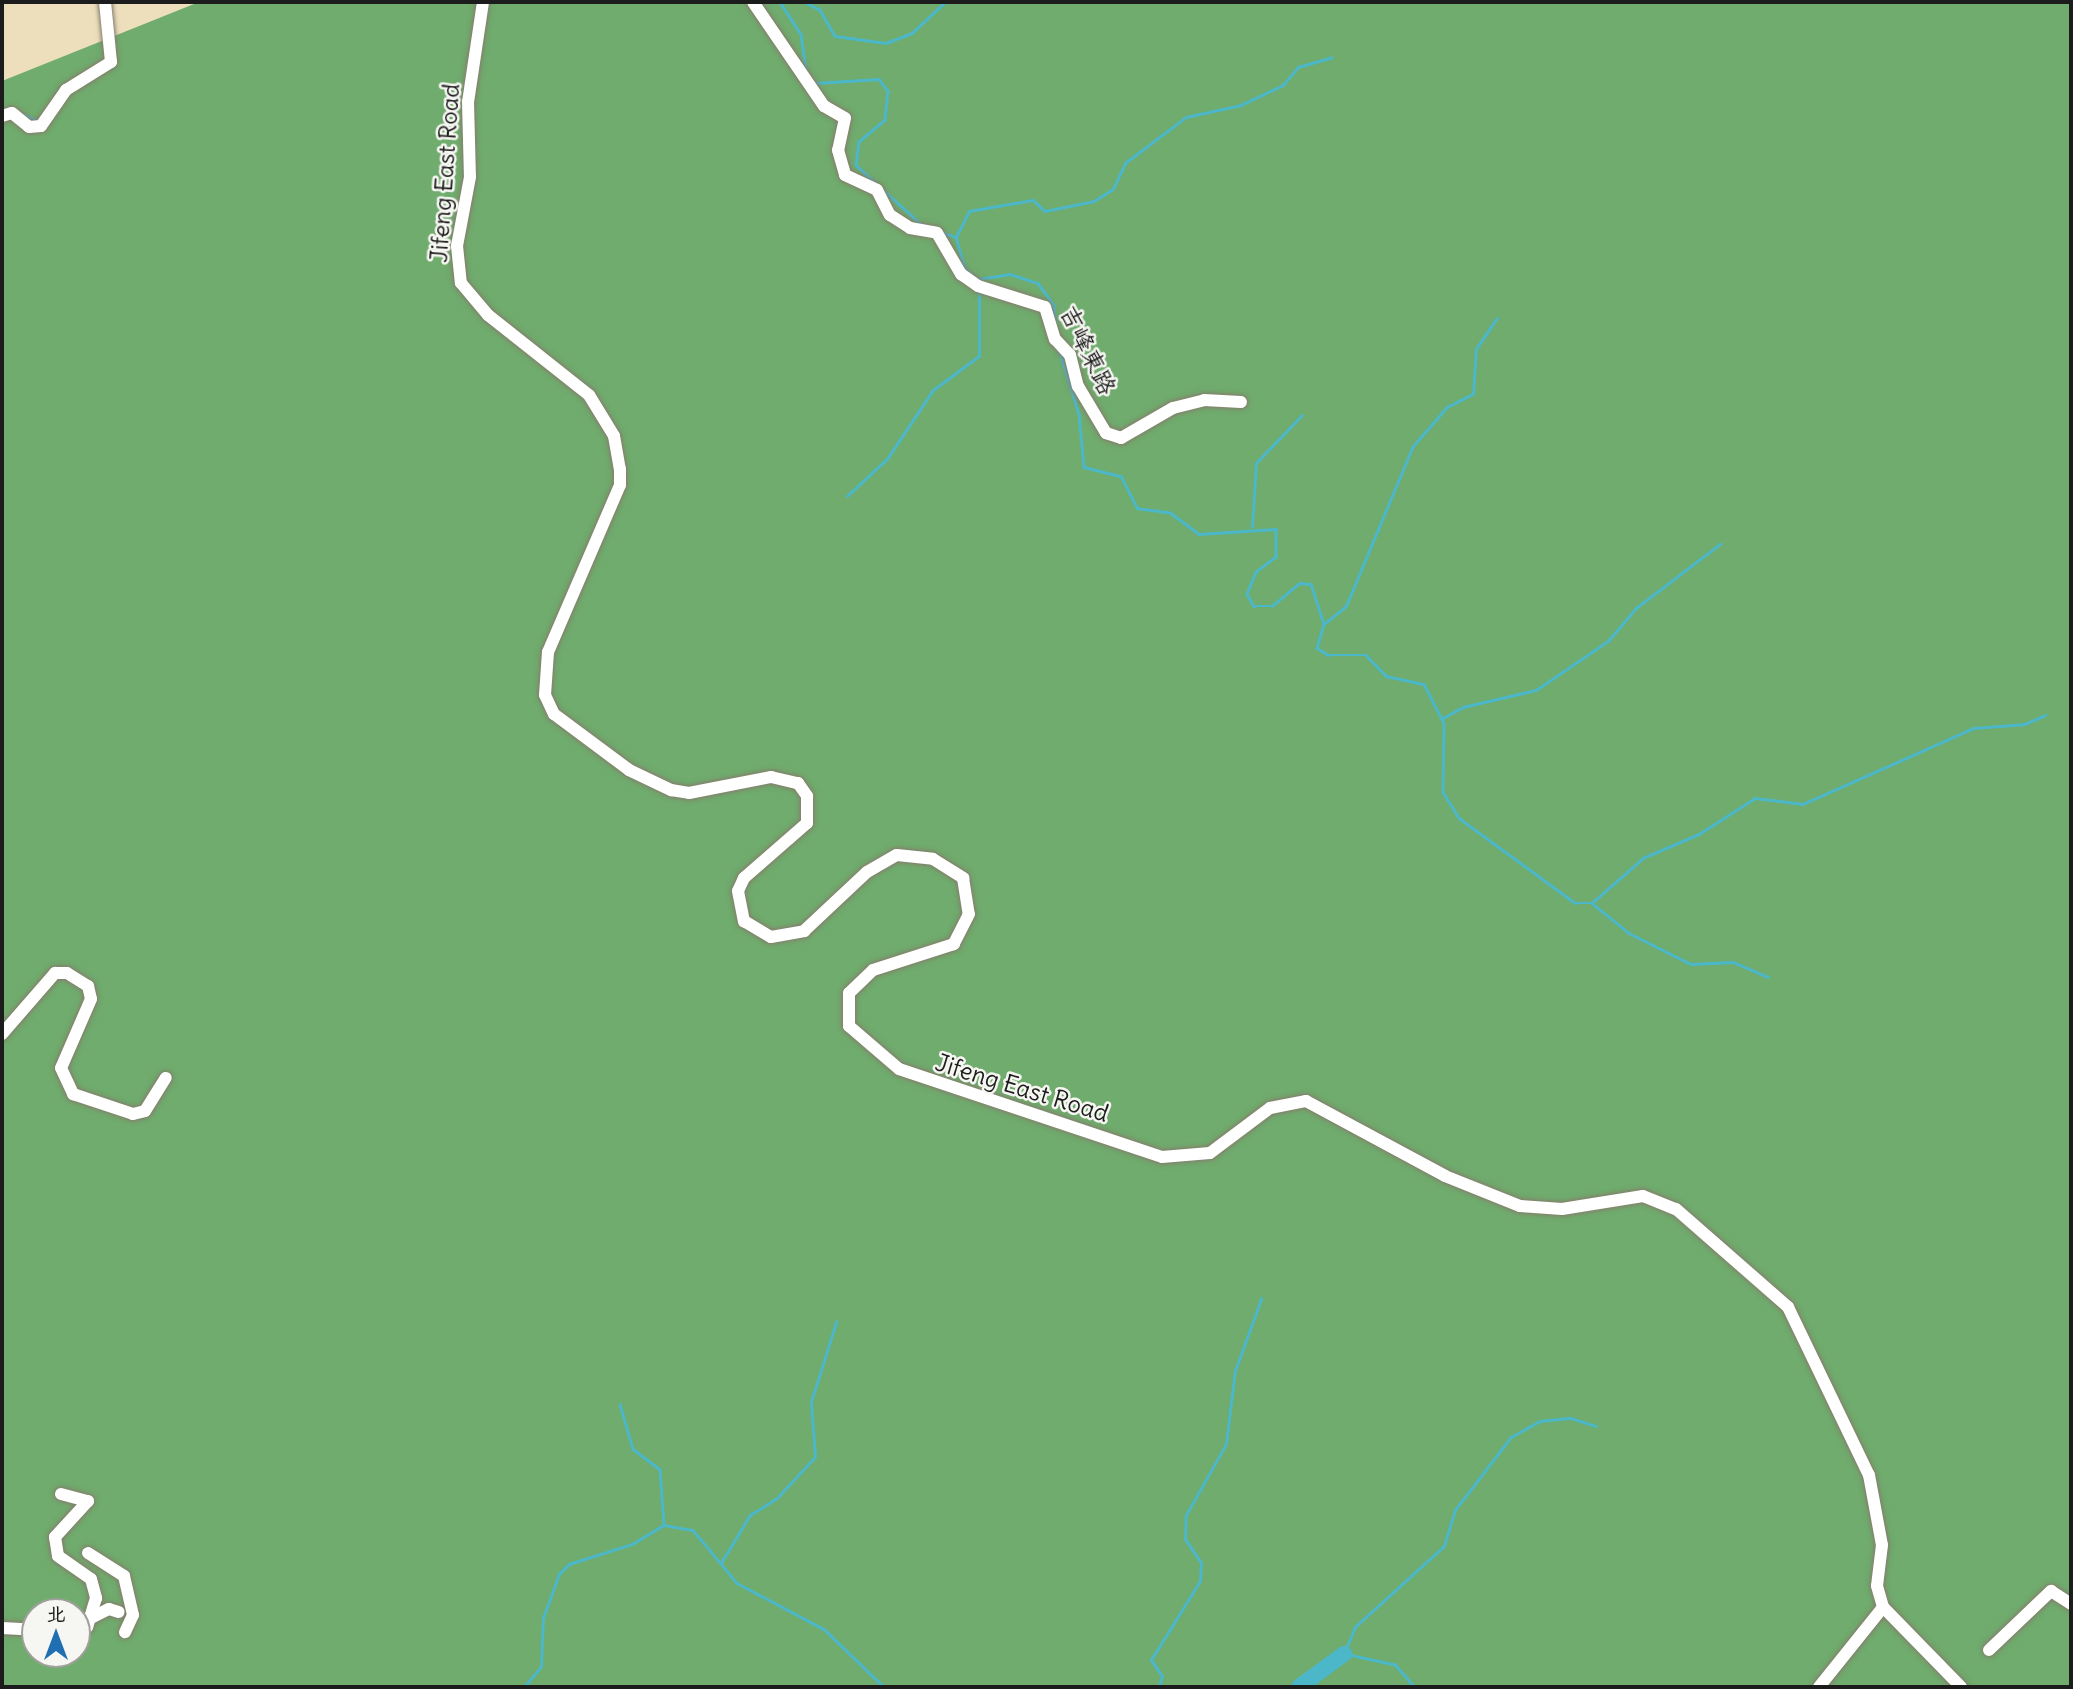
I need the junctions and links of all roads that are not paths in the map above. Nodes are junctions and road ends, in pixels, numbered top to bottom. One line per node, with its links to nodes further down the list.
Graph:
1 (105, 2): 4 (street)
2 (483, 2): 11 (street)
3 (752, 2): 5 (street, 吉峰東路)
4 (2, 116)
5 (1241, 402)
6 (2, 1034): 7 (street)
7 (166, 1078)
8 (61, 1494): 13 (street)
9 (88, 1553): 16 (street)
10 (2071, 1604): 17 (street)
11 (1883, 1607): 18 (street); 19 (street)
12 (119, 1612): 13 (street)
13 (91, 1618)
14 (2, 1628): 15 (street)
15 (21, 1629)
16 (125, 1632)
17 (1989, 1650)
18 (1819, 1687)
19 (1961, 1687)

